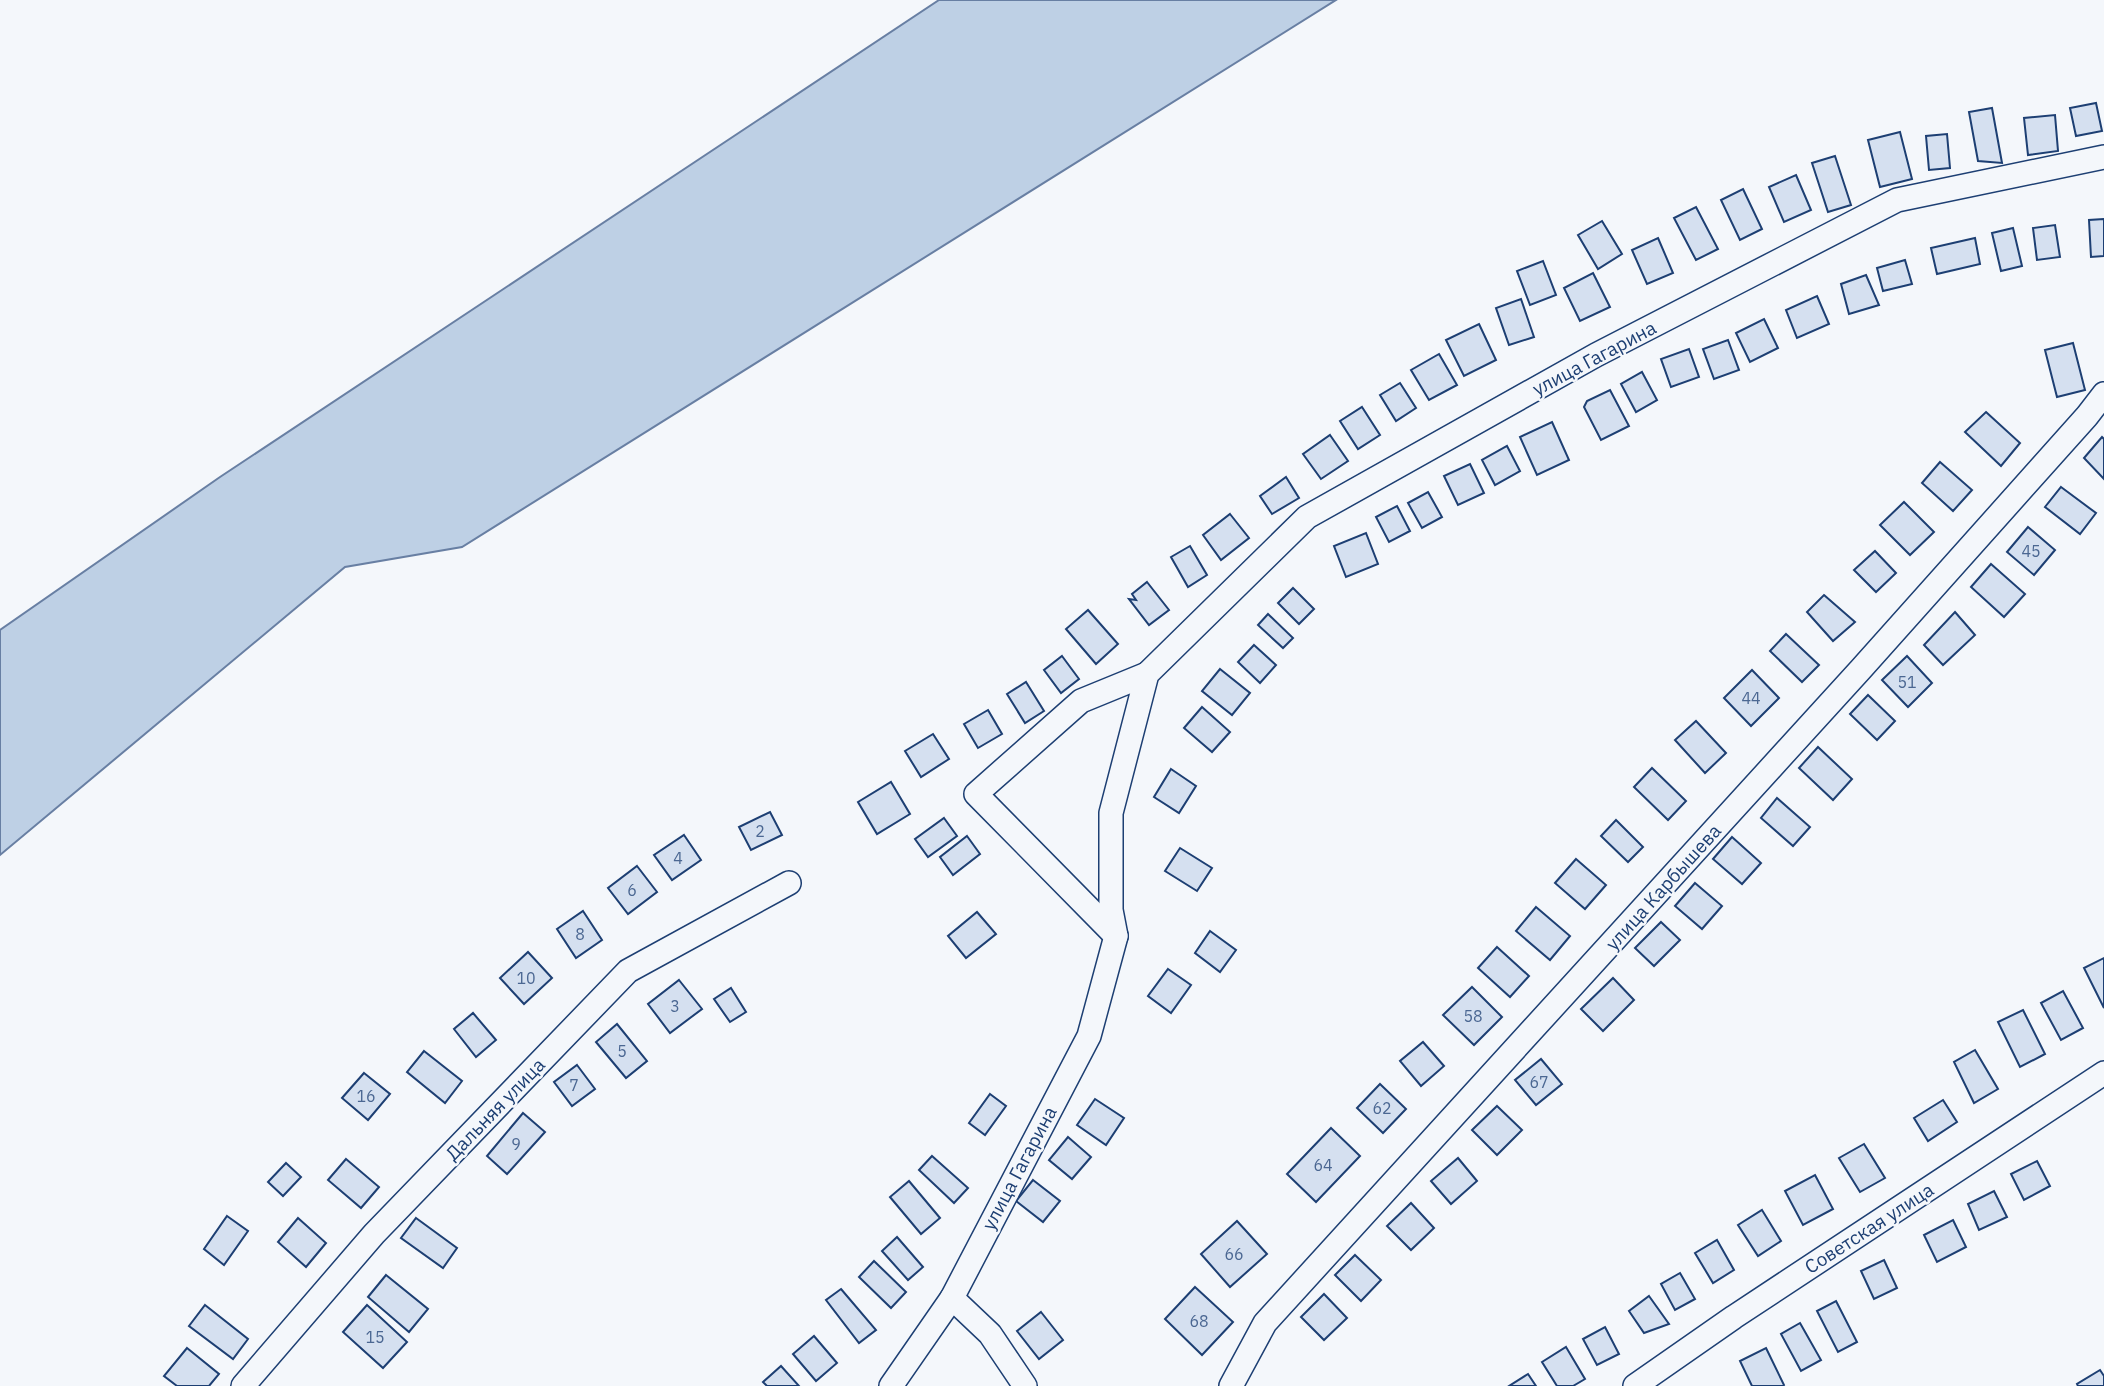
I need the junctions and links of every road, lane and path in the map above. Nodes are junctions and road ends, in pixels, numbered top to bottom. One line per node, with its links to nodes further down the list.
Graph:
1 (2104, 157): 3 (street, улица Гагарина)
2 (2104, 394): 11 (street, улица Карбышева)
3 (1147, 674): 5 (street, улица Гагарина); 5 (street, улица Гагарина)
4 (789, 883): 8 (street, Дальняя улица)
5 (1116, 936): 7 (street, улица Гагарина)
6 (2104, 1073): 12 (street, Советская улица)
7 (952, 1298): 9 (street, улица Гагарина); 10 (street)
8 (243, 1386)
9 (891, 1386)
10 (1025, 1386)
11 (1231, 1386)
12 (1635, 1386)

